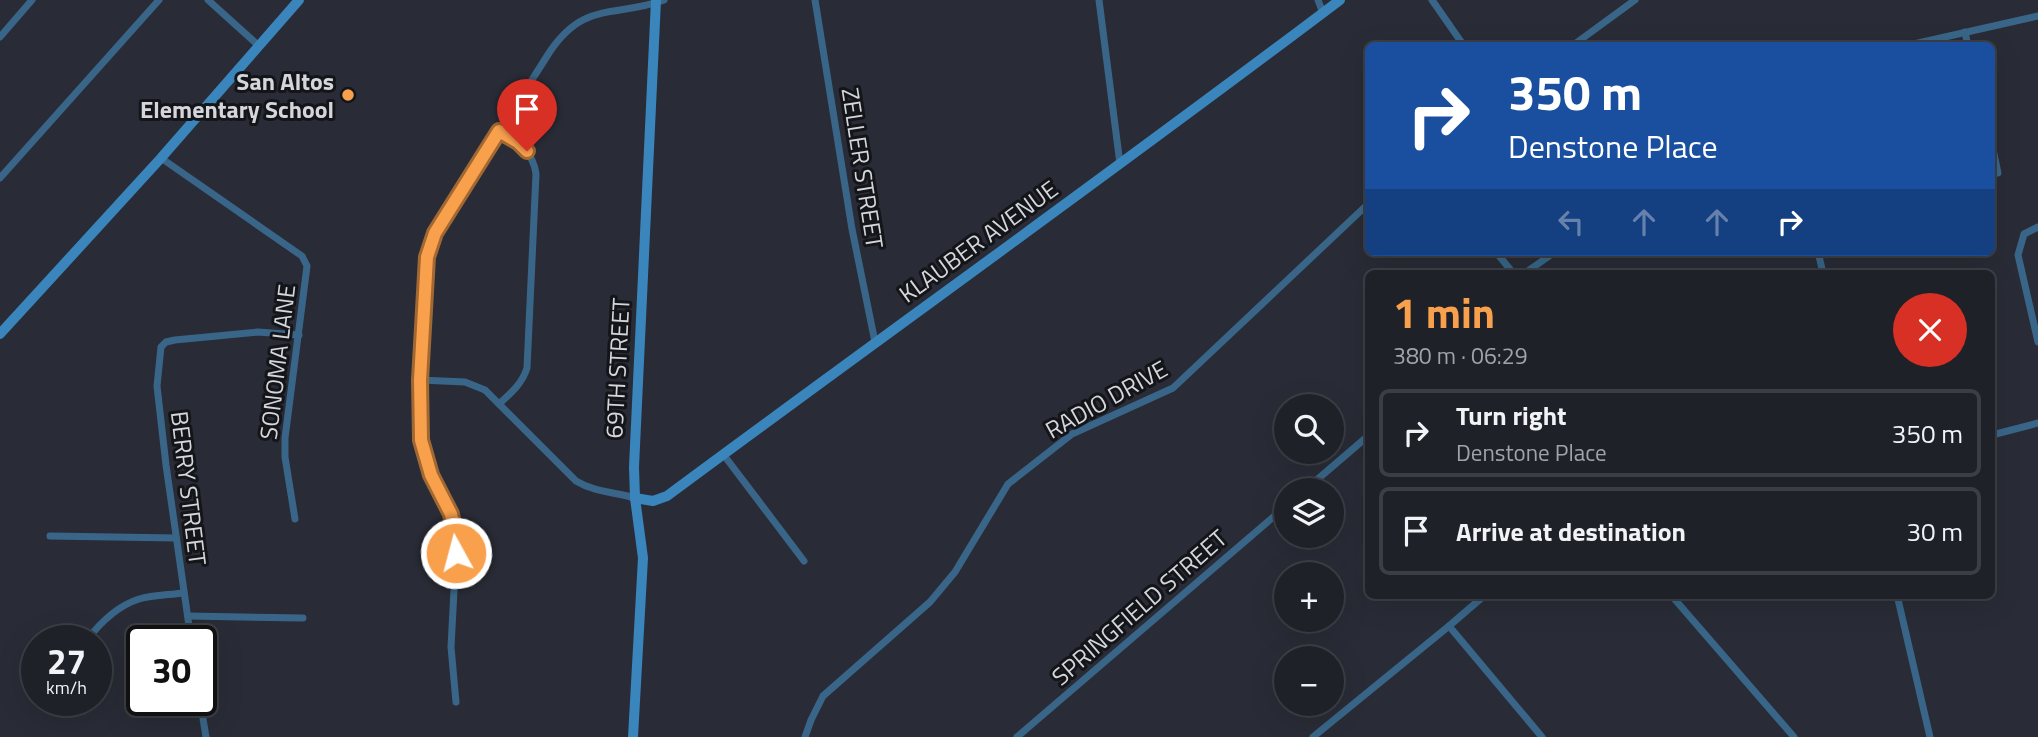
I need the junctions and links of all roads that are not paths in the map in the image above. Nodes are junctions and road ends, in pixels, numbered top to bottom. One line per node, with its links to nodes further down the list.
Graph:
1 (32, 0): 15 (street)
2 (159, 0): 26 (street)
3 (208, 0): 20 (street)
4 (299, 0): 20 (street)
5 (815, 0): 35 (street, ZELLER STREET)
6 (1099, 0): 24 (street)
7 (1318, 0): 12 (street)
8 (1340, 0): 12 (street, KLAUBER AVENUE)
9 (1432, 0): 16 (street)
10 (1635, 0): 17 (street)
11 (658, 1): 21 (street); 44 (street, 69TH STREET)
12 (1323, 13): 24 (street, KLAUBER AVENUE)
13 (2038, 16): 14 (street)
14 (1965, 32): 18 (street); 19 (street)
15 (0, 37)
16 (1461, 42)
17 (1577, 42)
18 (1922, 42)
19 (1967, 42)
20 (259, 46): 22 (street)
21 (499, 131): 37 (street); 38 (street)
22 (161, 158): 33 (street); 34 (street, SONOMA LANE)
23 (1995, 159): 25 (street)
24 (1120, 164): 35 (street, KLAUBER AVENUE)
25 (1998, 173)
26 (0, 178)
27 (1365, 207): 63 (street, RADIO DRIVE)
28 (2038, 227): 36 (street)
29 (1499, 256): 31 (street)
30 (1549, 256): 32 (street)
31 (1511, 270)
32 (1529, 270)
33 (0, 334)
34 (299, 335): 46 (street, SONOMA LANE); 48 (street, BERRY STREET)
35 (875, 342): 42 (street, KLAUBER AVENUE)
36 (2038, 342)
37 (420, 380): 38 (street); 59 (street)
38 (499, 404): 44 (street)
39 (2038, 423): 40 (street)
40 (1995, 434)
41 (1365, 439): 43 (street)
42 (723, 454): 44 (street, KLAUBER AVENUE); 49 (street)
43 (1319, 478)
44 (635, 498): 62 (street, 69TH STREET)
45 (1274, 516): 64 (street, SPRINGFIELD STREET)
46 (295, 519)
47 (50, 536): 48 (street)
48 (176, 538): 50 (street, BERRY STREET)
49 (804, 561)
50 (183, 593): 54 (street, BERRY STREET); 56 (street)
51 (1480, 599): 58 (street)
52 (1674, 599): 67 (street)
53 (1898, 599): 68 (street)
54 (188, 616): 55 (street); 57 (street, BERRY STREET)
55 (303, 618)
56 (99, 625)
57 (189, 625)
58 (1449, 626): 65 (street); 66 (street)
59 (456, 702)
60 (203, 716): 61 (street)
61 (206, 737)
62 (633, 737)
63 (805, 737)
64 (1017, 737)
65 (1313, 737)
66 (1542, 737)
67 (1794, 737)
68 (1930, 737)

